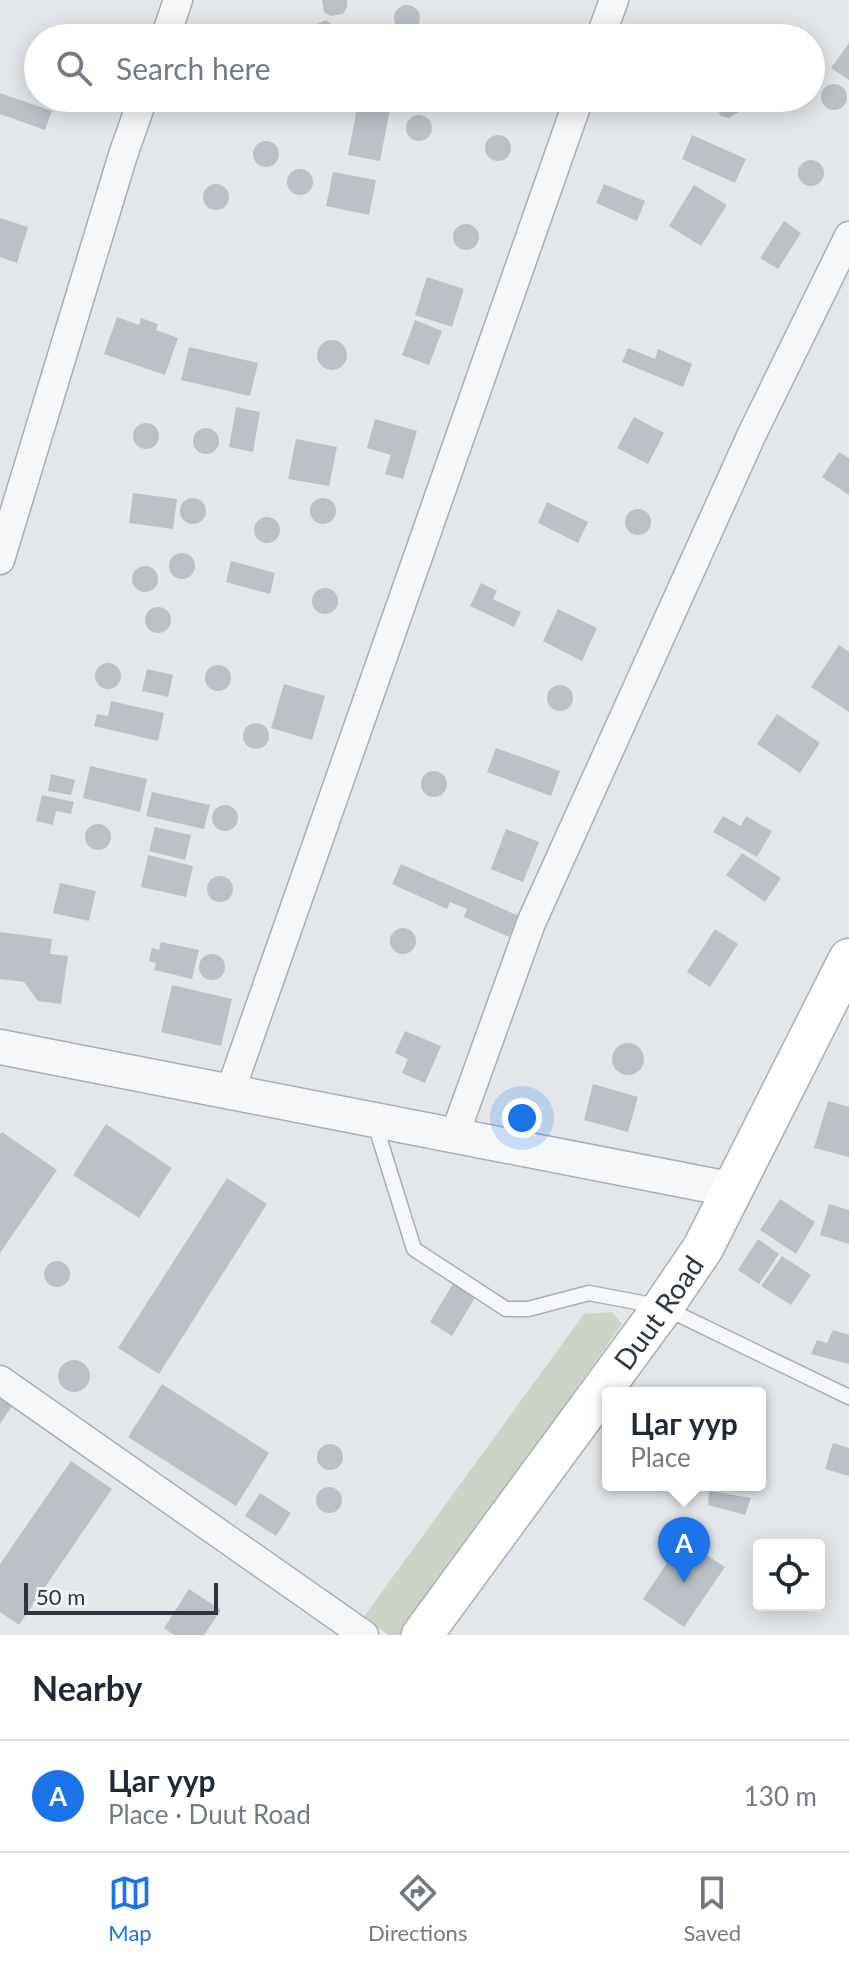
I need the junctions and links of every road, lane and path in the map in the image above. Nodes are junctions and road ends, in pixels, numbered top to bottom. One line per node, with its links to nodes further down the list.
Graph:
1 (178, 0): 3 (street)
2 (614, 0): 4 (street)
3 (170, 24)
4 (605, 24)
5 (138, 112): 8 (street)
6 (574, 112): 11 (street)
7 (849, 236): 13 (street)
8 (0, 560)
9 (849, 959): 14 (main road, Duut Road)
10 (0, 1047): 11 (street)
11 (230, 1092): 12 (street)
12 (374, 1120): 13 (street); 15 (lane)
13 (455, 1134): 14 (street)
14 (734, 1190): 15 (main road, Duut Road)
15 (663, 1307): 17 (main road, Duut Road); 19 (lane)
16 (0, 1380): 20 (street)
17 (604, 1387)
18 (602, 1390): 21 (main road, Duut Road)
19 (849, 1397)
20 (364, 1635)
21 (422, 1635)

